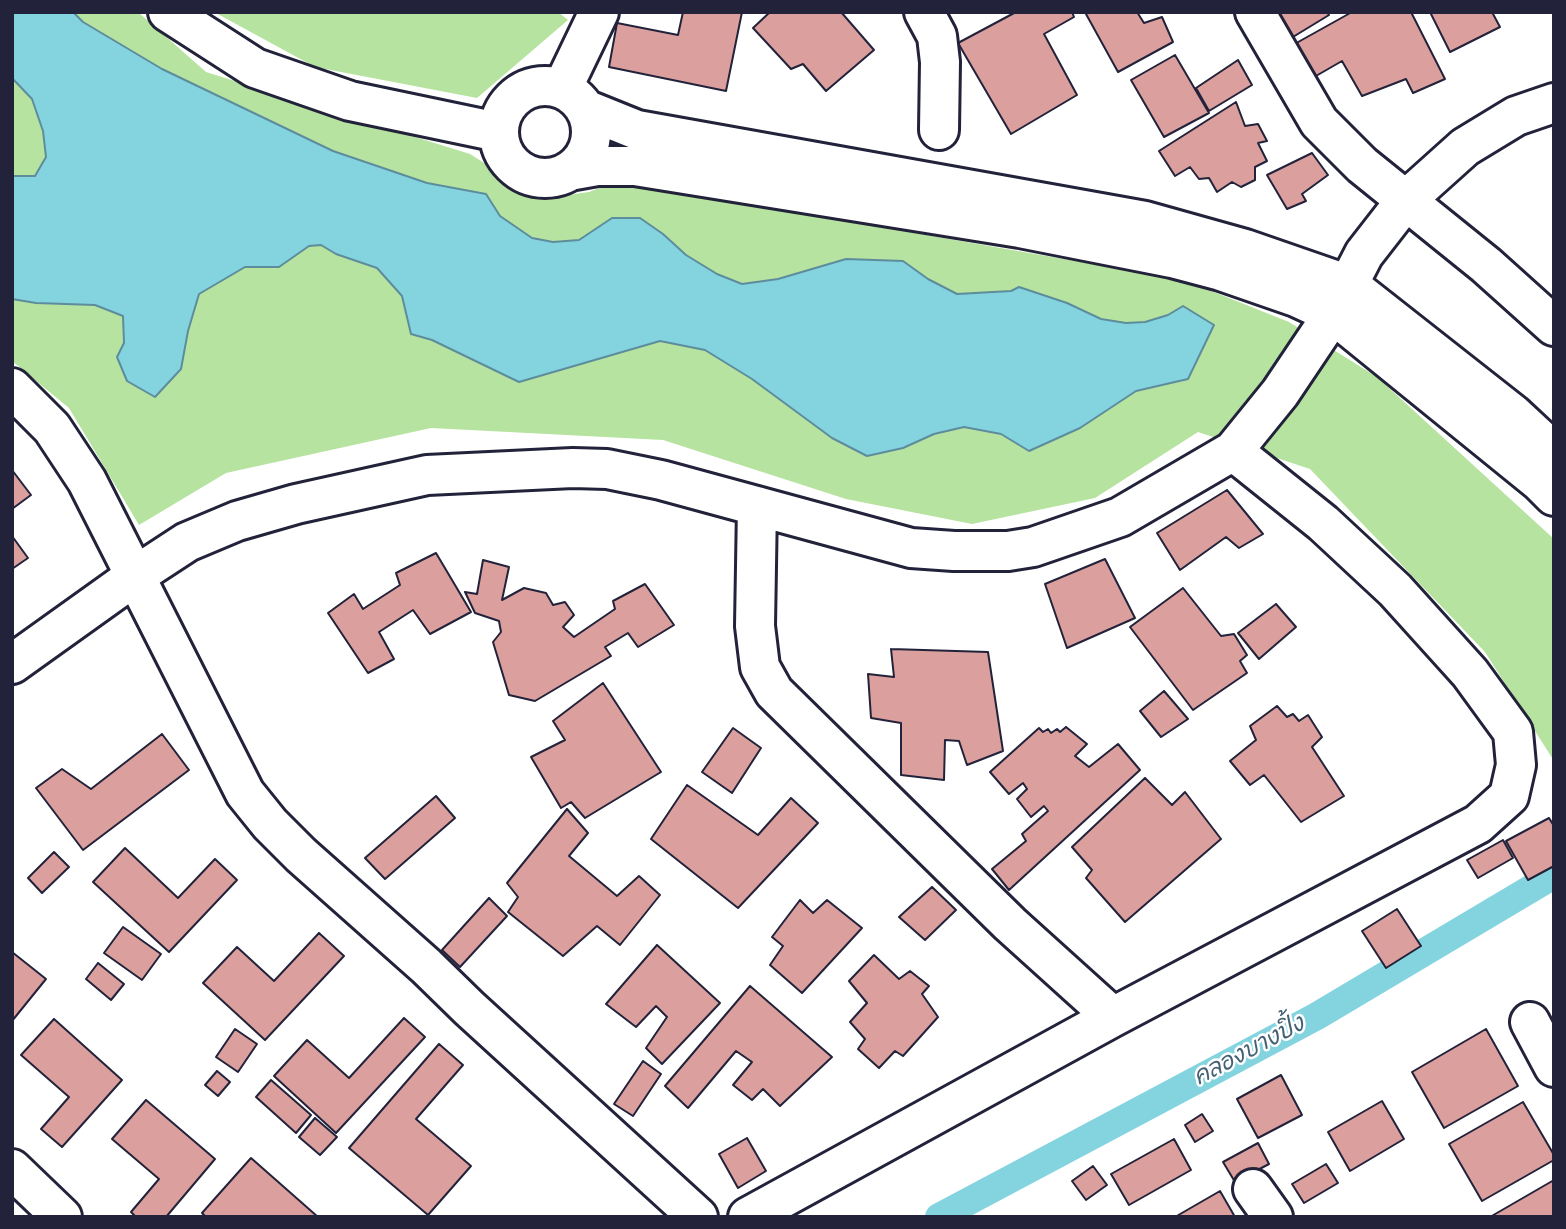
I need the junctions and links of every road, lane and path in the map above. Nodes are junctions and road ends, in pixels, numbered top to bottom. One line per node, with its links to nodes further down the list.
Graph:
1 (168, 12): 8 (street)
2 (599, 12): 5 (street)
3 (924, 12): 7 (street)
4 (1255, 12): 10 (street)
5 (573, 99): 8 (street); 9 (street); 11 (street)
6 (1554, 103): 10 (street)
7 (939, 130)
8 (498, 132): 9 (street)
9 (569, 171): 11 (street)
10 (1406, 201): 11 (street); 12 (street)
11 (1341, 300): 14 (street); 15 (street); 16 (street)
12 (1554, 326)
13 (12, 388): 18 (street)
14 (1233, 451): 17 (street); 20 (street)
15 (1554, 452)
16 (1554, 496)
17 (758, 506): 18 (street); 20 (street)
18 (135, 576): 19 (street); 25 (street)
19 (12, 664)
20 (1113, 1017): 26 (street)
21 (1530, 1022): 22 (street)
22 (1554, 1067)
23 (12, 1169): 24 (street)
24 (62, 1217)
25 (698, 1217)
26 (748, 1217)

